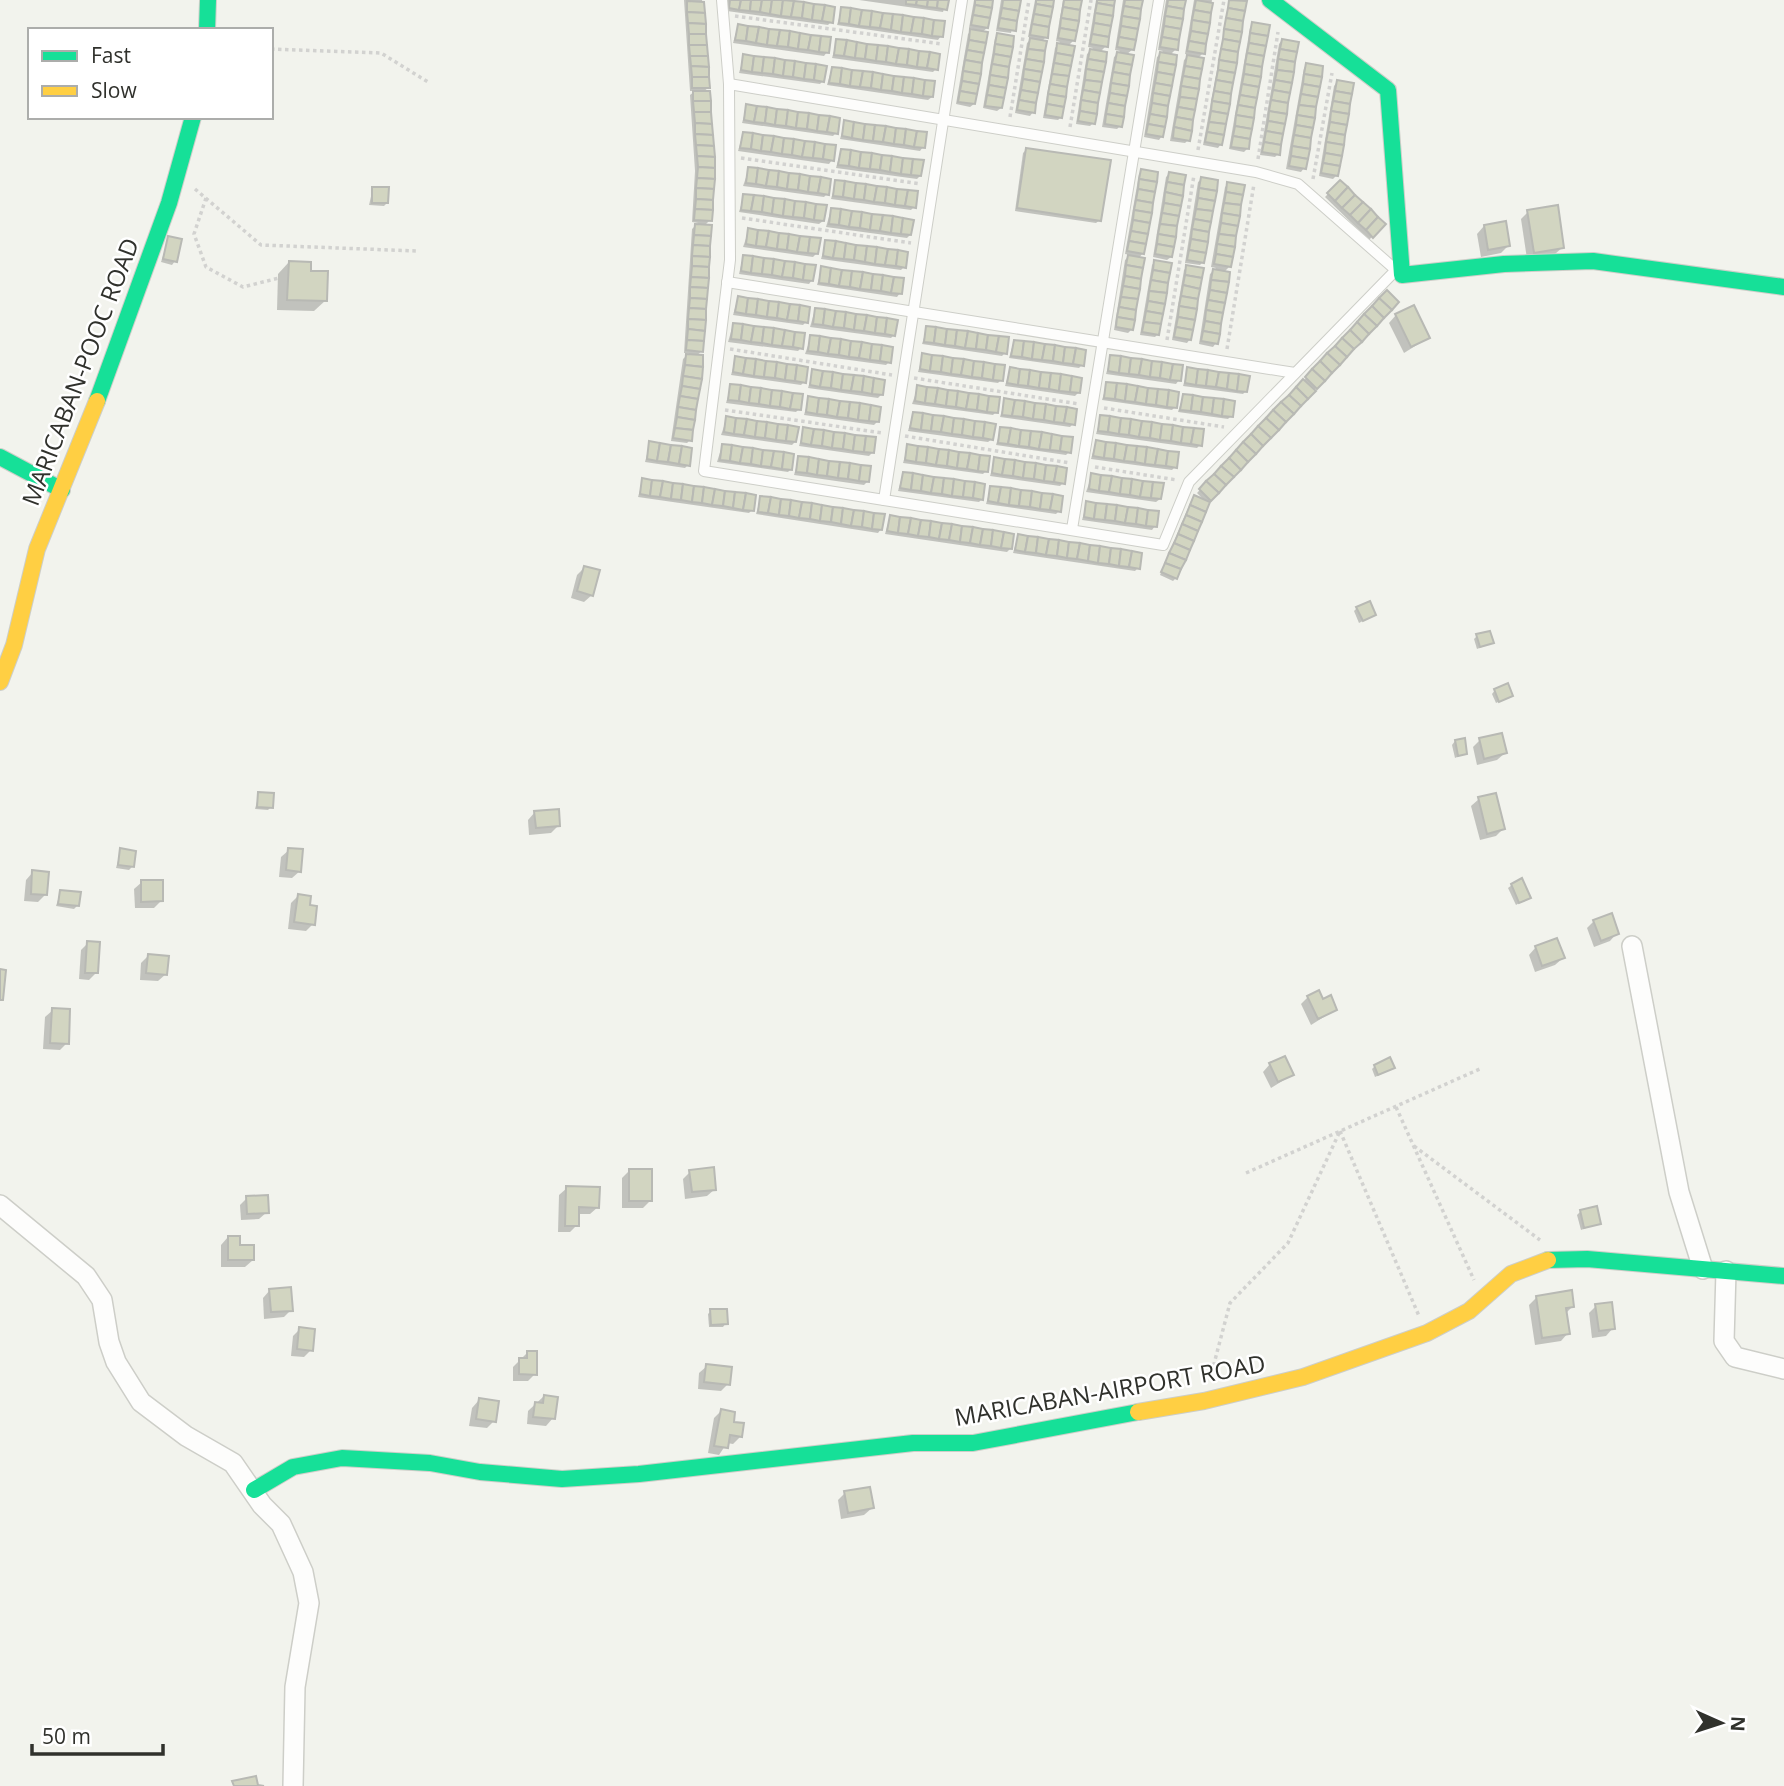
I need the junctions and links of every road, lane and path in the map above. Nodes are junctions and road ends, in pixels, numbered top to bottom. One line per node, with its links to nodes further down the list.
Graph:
1 (208, 0): 10 (street)
2 (722, 0): 9 (lane)
3 (962, 0): 11 (lane)
4 (1029, 0): 18 (path)
5 (1091, 0): 19 (path)
6 (1159, 0): 20 (lane)
7 (1224, 0): 22 (path)
8 (1276, 5): 13 (street); 23 (path)
9 (723, 15): 11 (path); 15 (lane)
10 (206, 28)
11 (955, 46): 17 (lane)
12 (273, 49): 14 (path)
13 (1336, 50): 26 (path); 31 (street)
14 (428, 82)
15 (729, 83): 17 (lane); 21 (lane)
16 (192, 119): 24 (street, MARICABAN-POOC ROAD)
17 (943, 119): 18 (lane); 25 (lane)
18 (1007, 130): 19 (lane)
19 (1068, 139): 20 (lane)
20 (1134, 150): 22 (lane); 36 (lane)
21 (729, 156): 25 (path); 28 (lane)
22 (1196, 161): 23 (lane); 38 (path)
23 (1256, 172): 26 (lane); 39 (path)
24 (177, 174): 27 (path); 49 (street, MARICABAN-POOC ROAD)
25 (933, 186): 29 (lane)
26 (1311, 195): 31 (lane)
27 (206, 198): 30 (path); 32 (path)
28 (730, 216): 29 (path); 33 (lane)
29 (924, 245): 35 (lane)
30 (416, 251)
31 (1399, 272): 34 (street); 40 (lane)
32 (279, 278)
33 (727, 282): 35 (lane); 37 (lane)
34 (1784, 287)
35 (914, 312): 36 (lane); 41 (lane)
36 (1103, 342): 38 (lane); 42 (lane)
37 (720, 347): 41 (path); 43 (lane)
38 (1165, 352): 39 (lane)
39 (1225, 362): 40 (lane)
40 (1295, 373): 44 (lane)
41 (904, 376): 42 (path); 45 (lane)
42 (1092, 406): 44 (path); 47 (lane)
43 (712, 408): 45 (path); 50 (lane)
44 (1240, 430): 48 (lane)
45 (895, 435): 47 (path); 50 (lane)
46 (0, 457): 49 (street)
47 (1083, 465): 48 (path); 51 (lane)
48 (1189, 482): 51 (lane)
49 (62, 490): 52 (street, MARICABAN-POOC ROAD)
50 (884, 500): 51 (lane)
51 (1072, 528)
52 (7, 641): 53 (street, MARICABAN-POOC ROAD)
53 (0, 682)
54 (1632, 946): 62 (street)
55 (1482, 1068): 56 (path)
56 (1396, 1107): 57 (path); 58 (path)
57 (1339, 1131): 59 (path); 66 (path); 68 (path)
58 (1412, 1144): 61 (path); 65 (path)
59 (1246, 1172)
60 (0, 1205): 69 (street)
61 (1566, 1259): 62 (street, MARICABAN-AIRPORT ROAD); 65 (street, MARICABAN-AIRPORT ROAD)
62 (1703, 1269): 63 (street, MARICABAN-AIRPORT ROAD)
63 (1726, 1271): 64 (street, MARICABAN-AIRPORT ROAD); 67 (street)
64 (1784, 1276)
65 (1482, 1298): 66 (street, MARICABAN-AIRPORT ROAD)
66 (1427, 1333): 68 (street, MARICABAN-AIRPORT ROAD)
67 (1784, 1369)
68 (1204, 1401): 69 (street, MARICABAN-AIRPORT ROAD)
69 (254, 1490): 70 (street)
70 (293, 1786)

